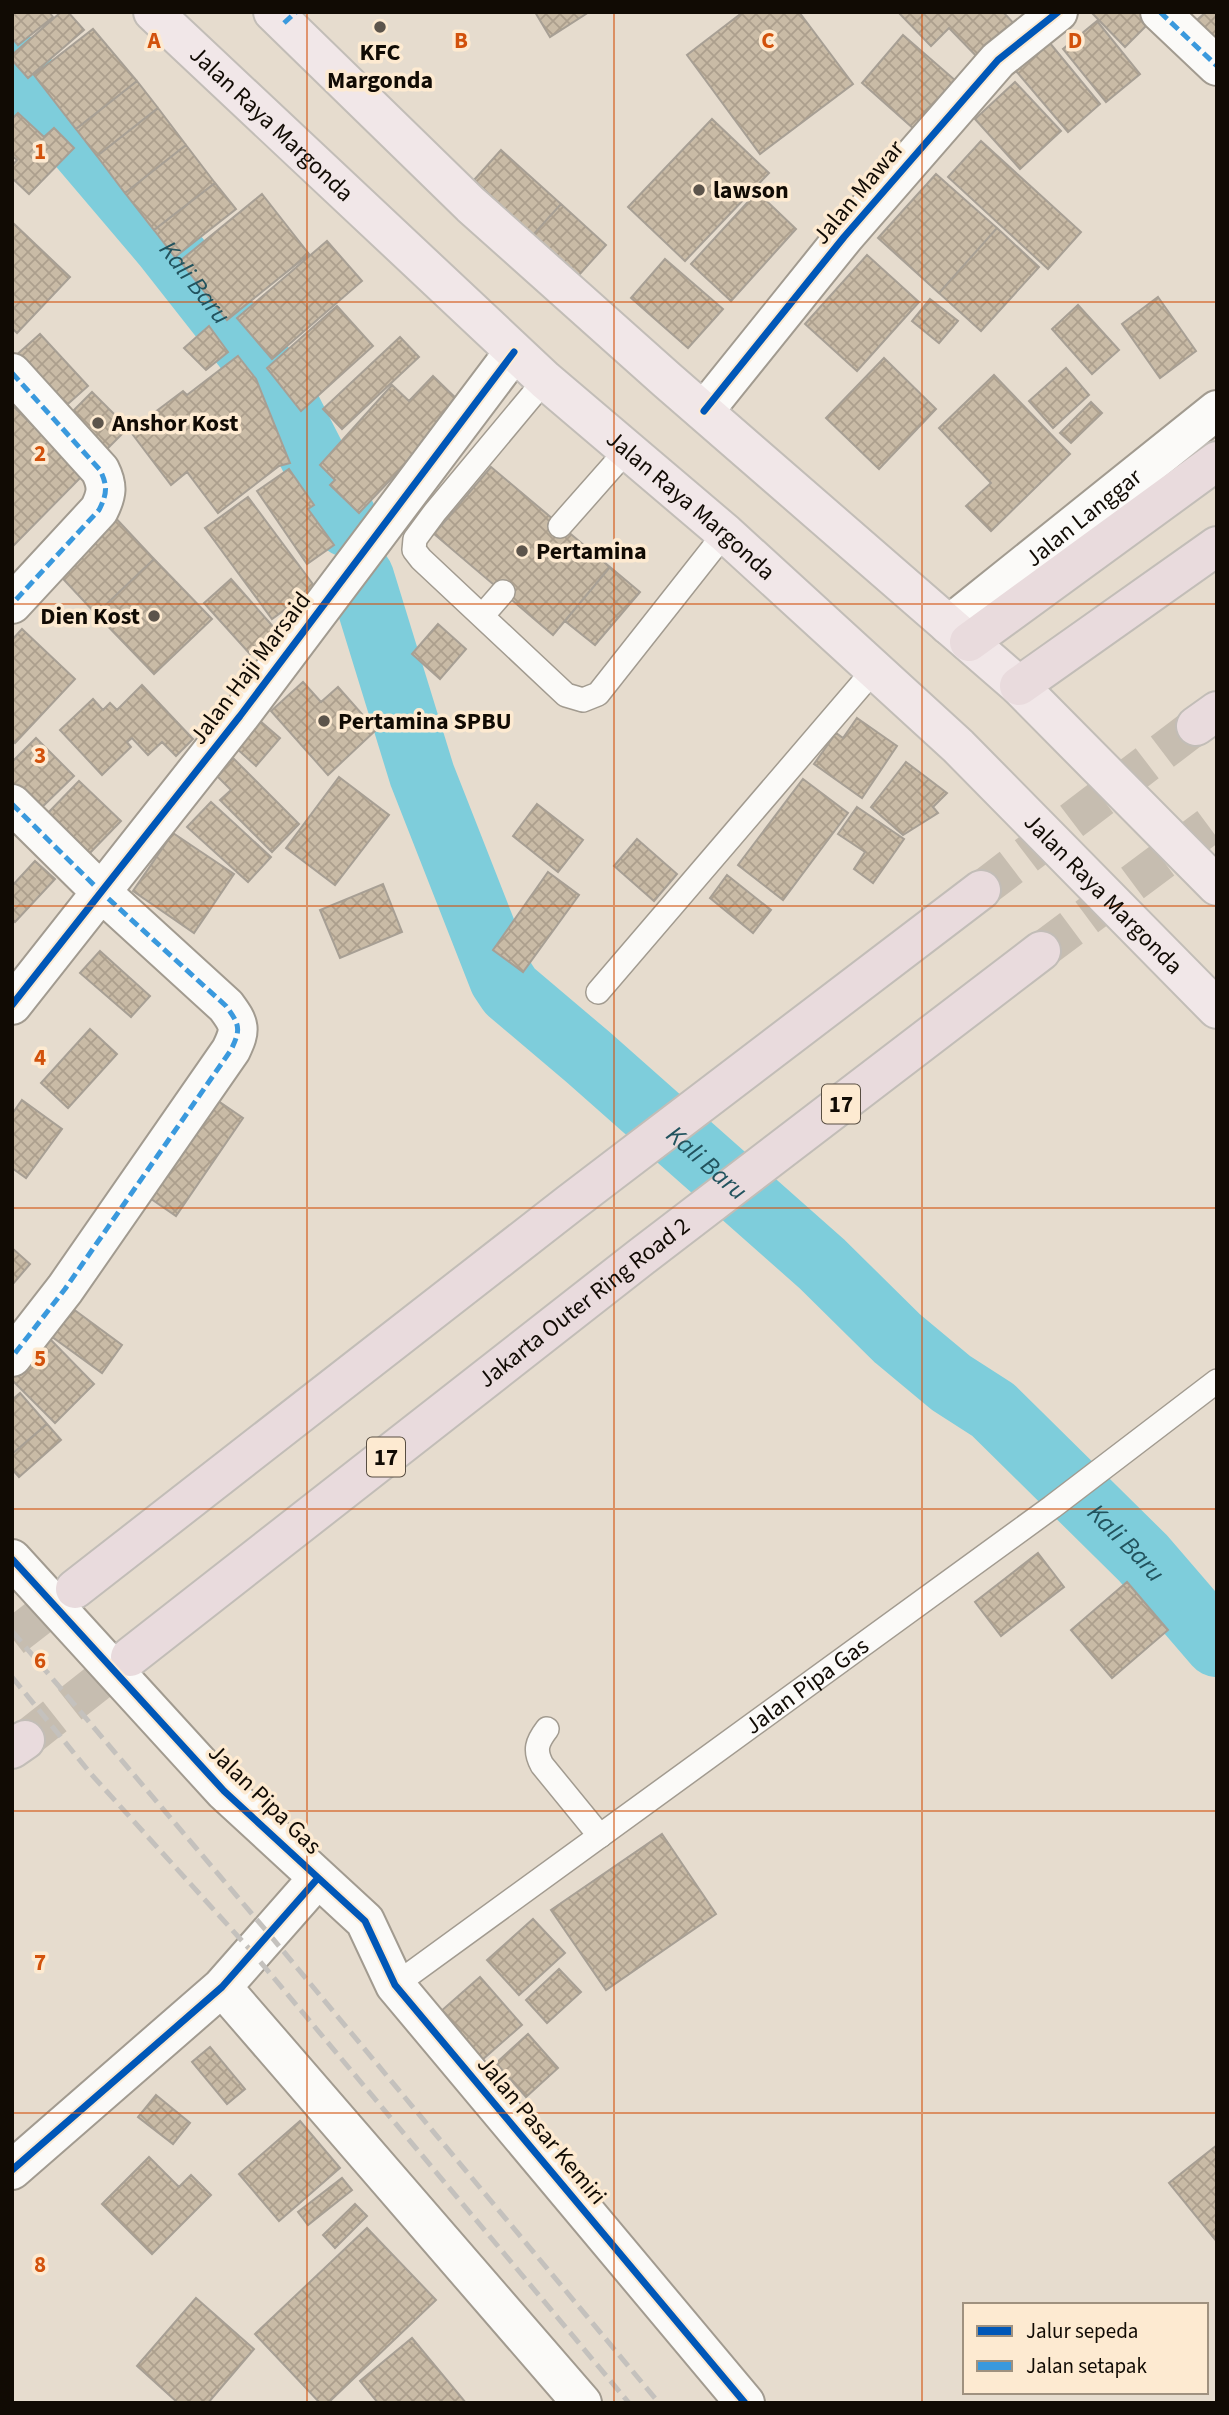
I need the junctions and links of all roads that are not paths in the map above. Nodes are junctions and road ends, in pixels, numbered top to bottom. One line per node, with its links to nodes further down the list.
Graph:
1 (153, 12): 6 (main road, Jalan Raya Margonda)
2 (1058, 12): 10 (street, Jalan Mawar)
3 (1160, 12): 5 (street)
4 (284, 16): 10 (main road)
5 (1217, 66)
6 (514, 352): 8 (main road, Jalan Raya Margonda); 25 (street, Jalan Haji Marsaid)
7 (12, 373): 17 (street)
8 (545, 380): 11 (main road, Jalan Raya Margonda); 18 (lane)
9 (1217, 410): 19 (street, Jalan Langgar)
10 (704, 411): 19 (main road)
11 (627, 450): 13 (lane); 14 (main road, Jalan Raya Margonda)
12 (1217, 461): 19 (highway)
13 (561, 526)
14 (725, 533): 18 (lane); 20 (main road, Jalan Raya Margonda)
15 (1217, 546): 21 (highway)
16 (503, 592): 18 (lane)
17 (12, 604)
18 (483, 615)
19 (959, 633): 21 (main road)
20 (874, 670): 27 (lane); 29 (main road, Jalan Raya Margonda)
21 (1019, 686): 23 (main road)
22 (12, 804): 25 (street)
23 (1217, 886)
24 (981, 890): 33 (highway)
25 (100, 891): 28 (street, Jalan Haji Marsaid); 30 (street)
26 (1041, 951): 34 (highway, Jakarta Outer Ring Road 2 / 17)
27 (598, 992)
28 (12, 1005)
29 (1217, 1009)
30 (12, 1357)
31 (1217, 1381): 36 (lane, Jalan Pipa Gas)
32 (12, 1559): 37 (street, Jalan Pipa Gas)
33 (75, 1589)
34 (130, 1657)
35 (547, 1729): 36 (lane)
36 (600, 1836): 38 (lane, Jalan Pipa Gas)
37 (318, 1878): 38 (street, Jalan Pasar Kemiri); 39 (street, Jalan Pipa Gas)
38 (395, 1985): 42 (street, Jalan Pasar Kemiri)
39 (222, 1987): 40 (street, Jalan Pipa Gas); 41 (street)
40 (12, 2170)
41 (582, 2403)
42 (745, 2403)

